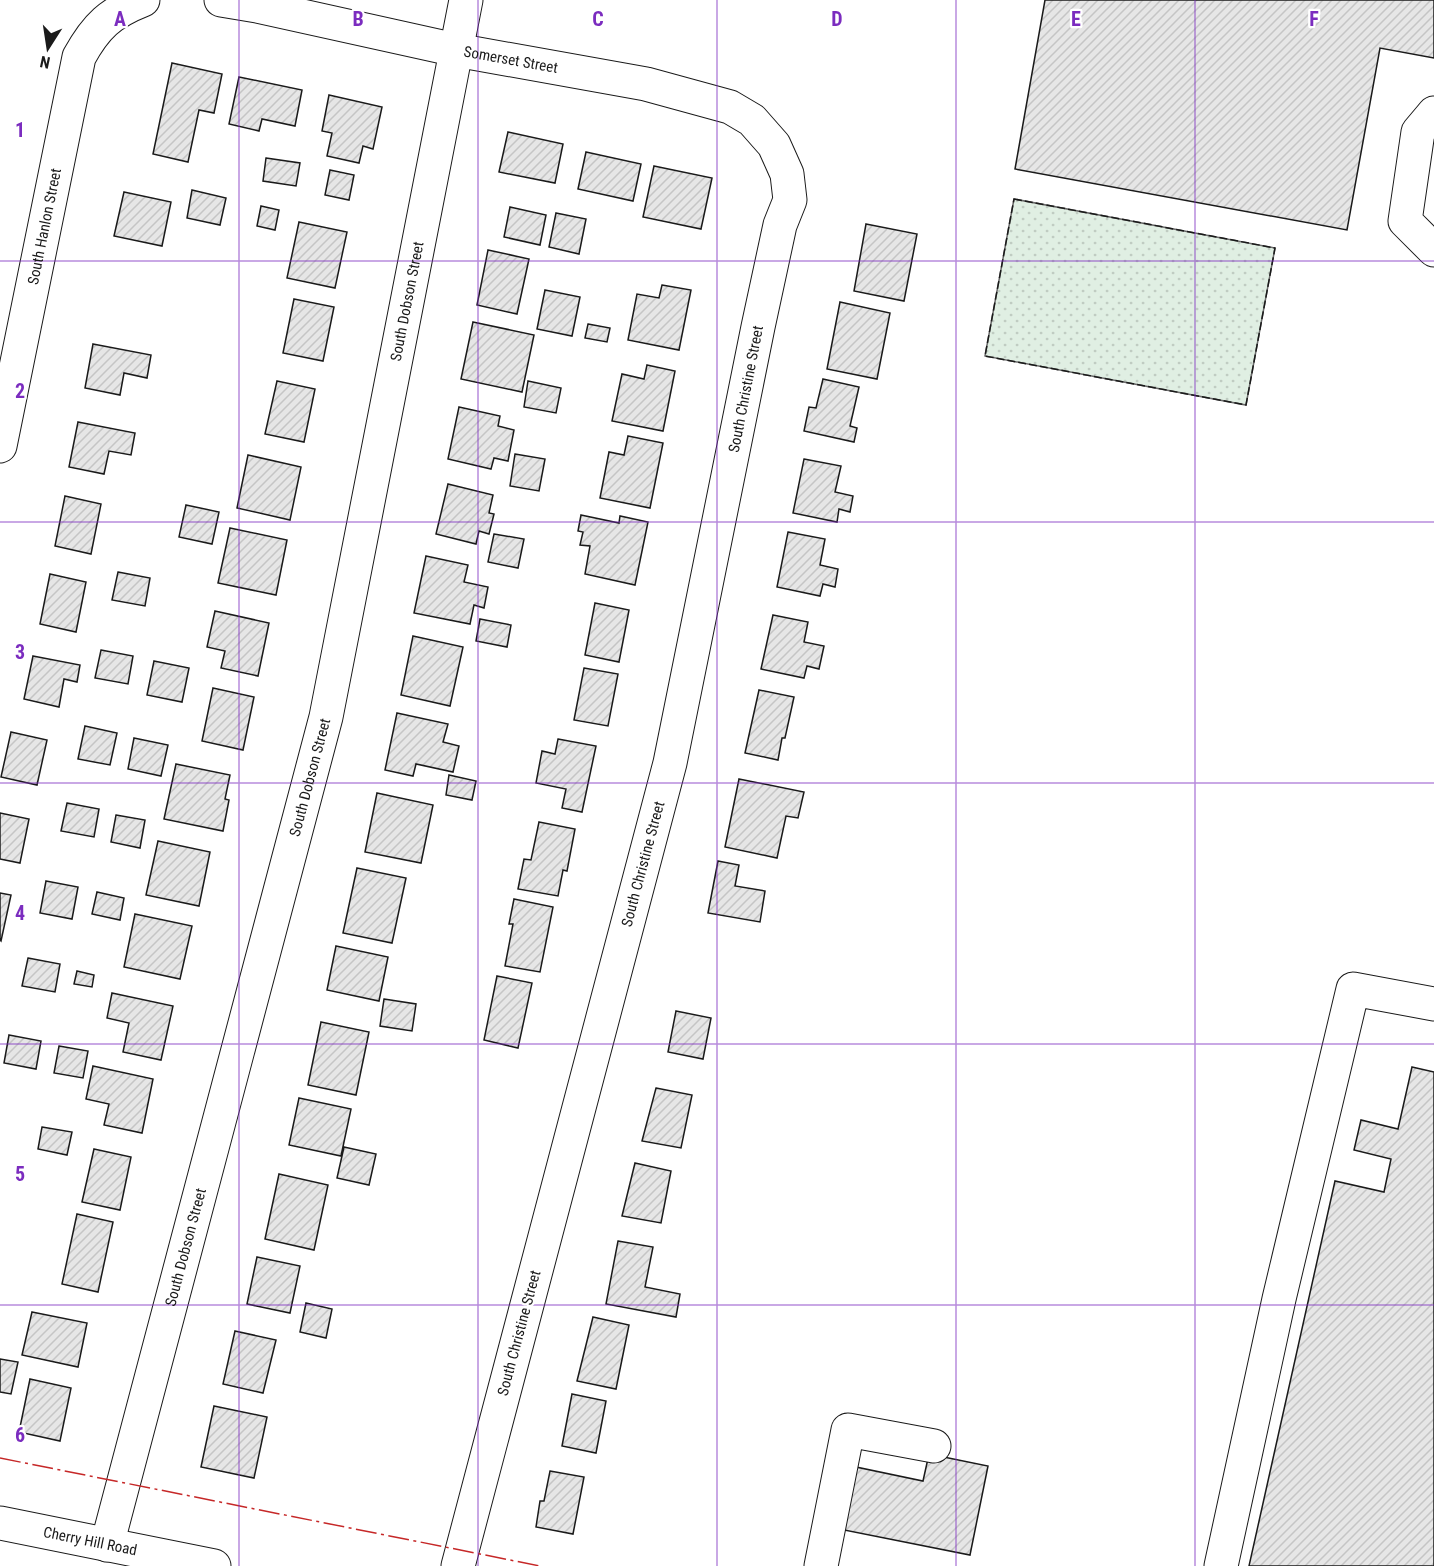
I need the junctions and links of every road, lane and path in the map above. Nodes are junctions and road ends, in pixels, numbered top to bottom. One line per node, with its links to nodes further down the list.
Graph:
1 (143, 0): 9 (street, South Hanlon Street)
2 (221, 0): 4 (street, Somerset Street)
3 (466, 0): 4 (street, South Dobson Street)
4 (456, 50): 6 (street, Somerset Street); 13 (street, South Dobson Street)
5 (1434, 113): 7 (street)
6 (779, 156): 15 (street, South Christine Street)
7 (1424, 169): 8 (street)
8 (1434, 250)
9 (0, 446)
10 (1434, 1004): 17 (street)
11 (934, 1446): 16 (street)
12 (0, 1523): 13 (street, Cherry Hill Road)
13 (107, 1545): 14 (street, Cherry Hill Road)
14 (214, 1566)
15 (458, 1566)
16 (821, 1566)
17 (1221, 1566)

